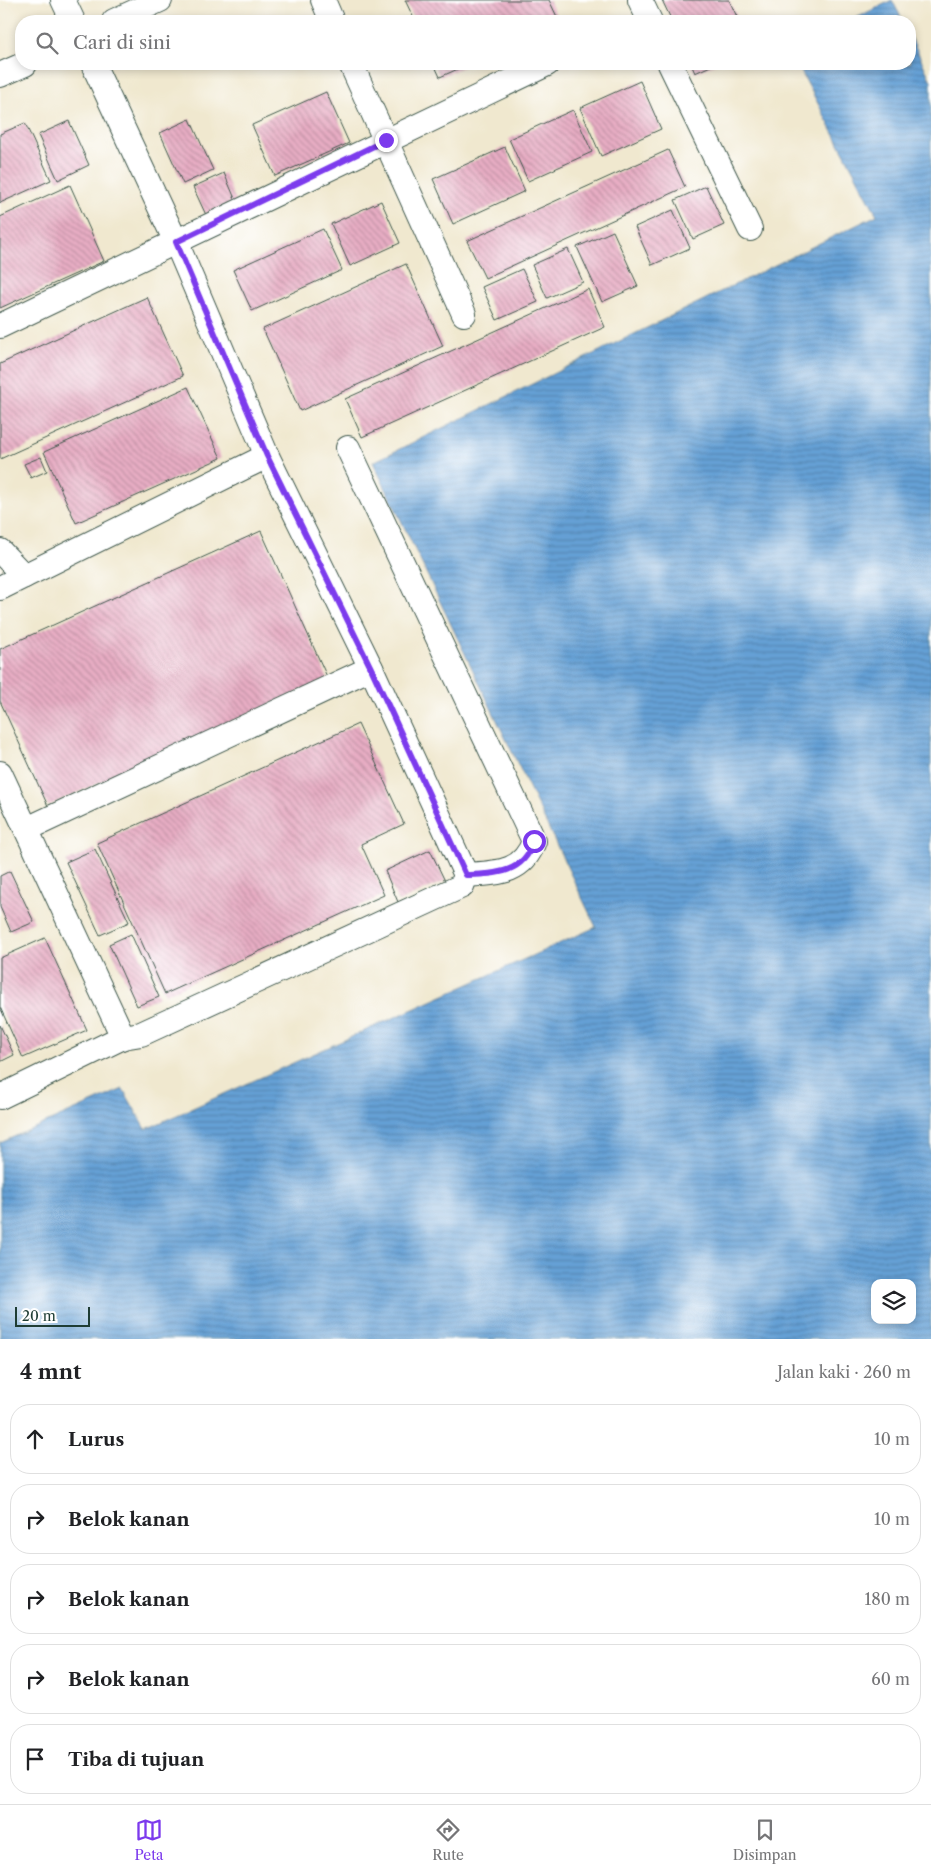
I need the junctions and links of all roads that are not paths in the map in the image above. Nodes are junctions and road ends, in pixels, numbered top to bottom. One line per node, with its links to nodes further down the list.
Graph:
1 (64, 0): 4 (lane)
2 (160, 0): 5 (lane)
3 (323, 0): 6 (lane)
4 (70, 15)
5 (127, 15)
6 (329, 15)
7 (15, 68): 12 (lane)
8 (96, 70): 15 (lane)
9 (354, 70): 13 (lane)
10 (534, 70): 13 (lane)
11 (673, 70): 14 (lane)
12 (0, 76)
13 (386, 140): 15 (lane); 16 (lane)
14 (750, 229)
15 (176, 242): 17 (lane); 19 (lane)
16 (464, 314)
17 (0, 326)
18 (348, 448): 26 (lane)
19 (267, 456): 21 (lane); 23 (lane)
20 (0, 550): 21 (lane)
21 (24, 576): 22 (lane)
22 (0, 588)
23 (371, 668): 25 (lane); 26 (lane)
24 (0, 773): 25 (lane)
25 (27, 829): 27 (lane)
26 (466, 875): 27 (lane)
27 (123, 1037): 28 (lane)
28 (0, 1097)

